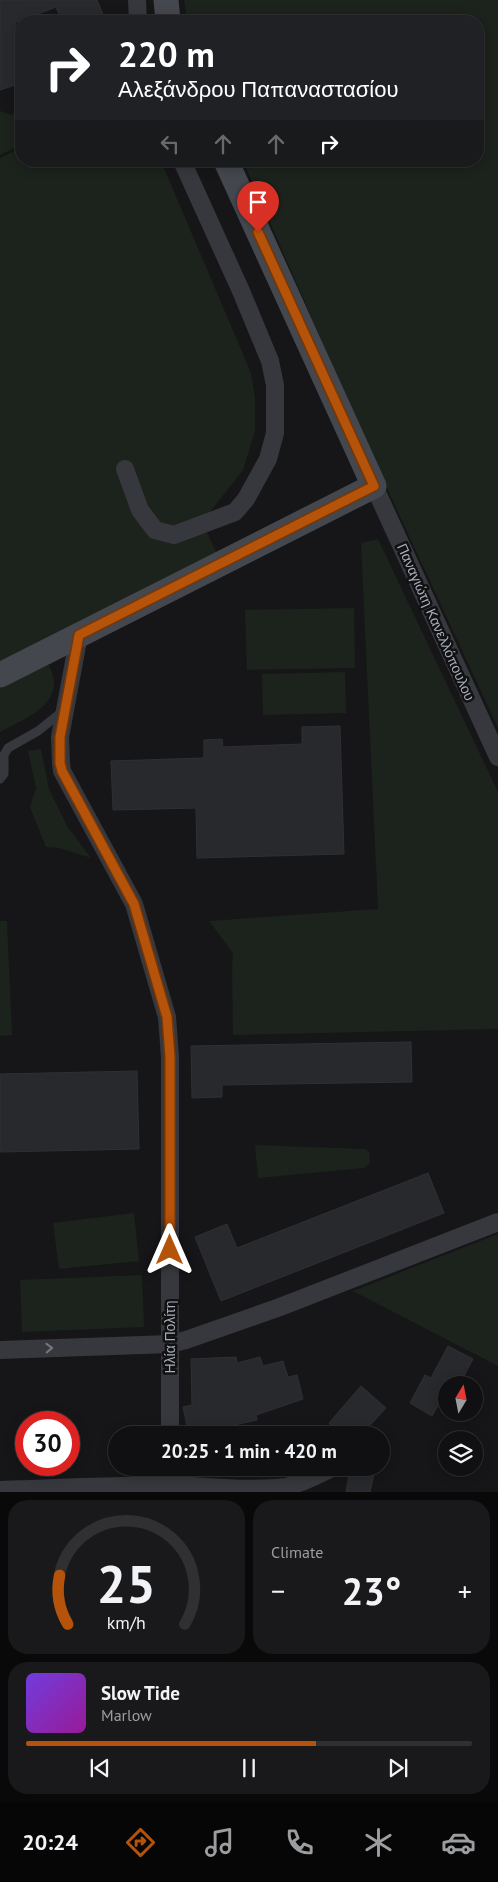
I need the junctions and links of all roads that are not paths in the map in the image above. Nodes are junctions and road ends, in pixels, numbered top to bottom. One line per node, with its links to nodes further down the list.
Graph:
1 (137, 0): 3 (street)
2 (166, 0): 4 (street)
3 (138, 15)
4 (167, 15)
5 (185, 167): 7 (street)
6 (229, 167): 8 (street)
7 (125, 469)
8 (374, 486): 9 (street); 12 (street, Παναγιώτη Κανελλόπουλου)
9 (79, 635): 10 (street); 11 (street, Ηλία Πολίτη)
10 (0, 675)
11 (65, 710): 13 (lane); 15 (street, Ηλία Πολίτη)
12 (498, 757)
13 (0, 779)
14 (498, 1222): 15 (street)
15 (170, 1344): 16 (street, one-way to 15); 17 (street, Ηλία Πολίτη)
16 (0, 1350)
17 (170, 1426)
18 (170, 1476): 20 (street)
19 (315, 1476): 20 (street)
20 (170, 1489): 21 (street)
21 (0, 1490)

